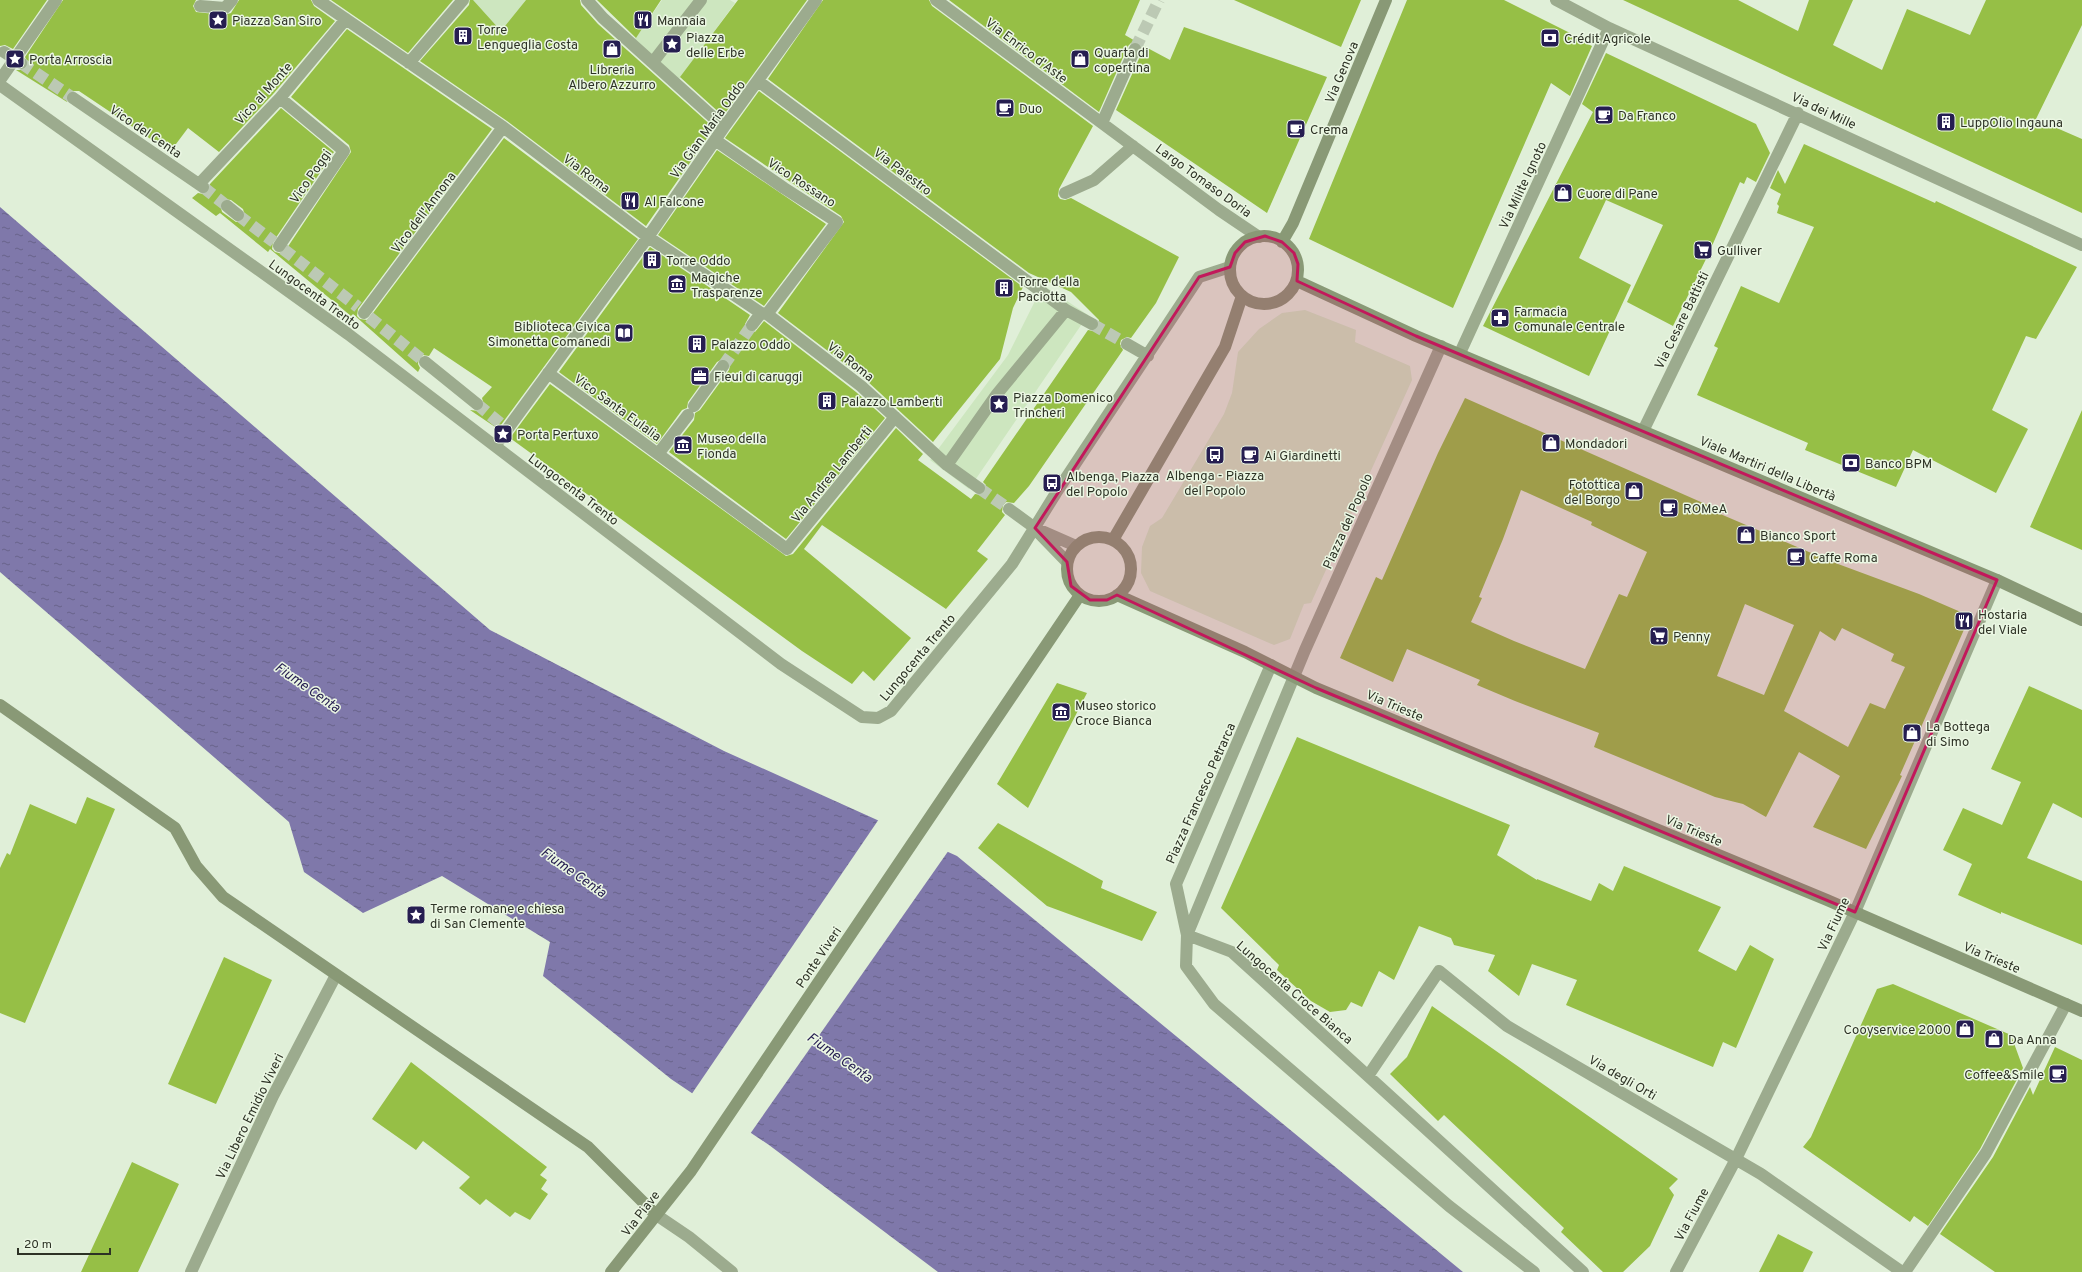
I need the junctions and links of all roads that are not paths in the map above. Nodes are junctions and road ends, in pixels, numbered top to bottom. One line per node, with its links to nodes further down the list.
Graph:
1 (56, 0): 16 (street)
2 (232, 0): 11 (street)
3 (318, 0): 12 (street, Via Roma)
4 (463, 0): 18 (street)
5 (587, 0): 17 (street)
6 (701, 0): 17 (street)
7 (816, 0): 20 (street, Via Gian Maria Oddo)
8 (936, 0): 25 (street, Via Enrico d'Aste)
9 (1386, 0): 36 (street, Via Genova)
10 (1556, 0): 13 (street, Via dei Mille)
11 (200, 6)
12 (346, 19): 18 (street, Via Roma); 23 (street, Vico al Monte)
13 (1609, 28): 24 (street, Via dei Mille); 49 (street, Via Milite Ignoto)
14 (1135, 49): 25 (street)
15 (4, 52): 16 (street)
16 (18, 61): 19 (street)
17 (653, 62): 27 (street)
18 (409, 63): 26 (street, Via Roma)
19 (0, 80)
20 (758, 81): 27 (street, Via Gian Maria Oddo); 42 (street, Via Palestro)
21 (0, 85): 57 (street, Lungocenta Trento)
22 (73, 98): 30 (street, Vico del Centa)
23 (280, 98): 30 (street, Vico al Monte); 38 (street, Vico Poggi)
24 (1798, 113): 37 (street, Via dei Mille); 56 (street, Via Cesare Battisti)
25 (1102, 123): 29 (street, Largo Tomaso Doria)
26 (503, 127): 34 (street, Via Roma); 43 (street, Vico dell'Annona)
27 (724, 127): 28 (street, Via Gian Maria Oddo)
28 (715, 140): 34 (street, Via Gian Maria Oddo); 44 (street, Vico Rossano)
29 (1133, 146): 31 (street); 35 (street, Largo Tomaso Doria)
30 (201, 185)
31 (1065, 193)
32 (227, 206): 33 (street)
33 (238, 215)
34 (648, 237): 44 (street, Via Roma); 53 (street, Via Gian Maria Oddo)
35 (1259, 237): 36 (street); 39 (street)
36 (1282, 242): 40 (street)
37 (2082, 245)
38 (279, 246)
39 (1230, 267): 41 (street); 50 (street, Lungocenta Trento)
40 (1297, 281): 41 (street); 48 (street)
41 (1242, 296): 63 (street)
42 (1066, 310): 45 (street); 59 (street)
43 (364, 312)
44 (764, 313): 46 (street); 55 (street, Via Roma)
45 (1092, 324)
46 (752, 325)
47 (1127, 344): 50 (street)
48 (1441, 346): 49 (street, Viale Martiri della Libertà); 72 (street, Piazza del Popolo)
49 (1460, 353): 56 (street, Viale Martiri della Libertà)
50 (1148, 356): 62 (street, Lungocenta Trento)
51 (424, 362): 54 (street)
52 (724, 366): 58 (street)
53 (548, 373): 57 (street, Via Gian Maria Oddo); 58 (street, Vico Santa Eulalia)
54 (477, 404)
55 (895, 417): 59 (street, Via Roma); 65 (street, Via Andrea Lamberti)
56 (1643, 431): 67 (street, Viale Martiri della Libertà)
57 (495, 446): 62 (street, Lungocenta Trento)
58 (658, 454): 65 (street, Vico Santa Eulalia)
59 (947, 465): 60 (street)
60 (979, 488)
61 (1010, 509): 62 (street)
62 (1035, 528): 64 (street); 66 (street)
63 (1113, 540): 64 (street); 69 (street)
64 (1076, 546): 66 (street)
65 (788, 549)
66 (1067, 562): 68 (street)
67 (1997, 580): 70 (street, Viale Martiri della Libertà); 74 (street, Via Fiume)
68 (1080, 595): 69 (street); 81 (street, Ponte Viveri)
69 (1117, 595): 71 (street)
70 (2082, 620)
71 (1271, 665): 72 (street); 75 (street, Piazza Francesco Petrarca)
72 (1294, 676): 74 (street, Via Trieste); 75 (street, Piazza del Popolo)
73 (0, 706): 76 (street)
74 (1855, 912): 77 (street, Via Trieste); 80 (street, Via Fiume)
75 (1187, 935): 79 (street, Lungocenta Croce Bianca); 86 (street)
76 (336, 975): 82 (street); 83 (street, Via Libero Emidio Viveri)
77 (2066, 1004): 78 (street, Via Trieste); 90 (street)
78 (2082, 1011)
79 (1368, 1076): 80 (street, Via degli Orti); 87 (street, Lungocenta Croce Bianca)
80 (1736, 1159): 88 (street, Via Fiume); 89 (street, Via degli Orti)
81 (691, 1171): 82 (street, Via Piave)
82 (655, 1214): 84 (street, Via Piave); 85 (street)
83 (191, 1272)
84 (611, 1272)
85 (732, 1272)
86 (1534, 1272)
87 (1583, 1272)
88 (1676, 1272)
89 (1902, 1272)
90 (1905, 1272)

